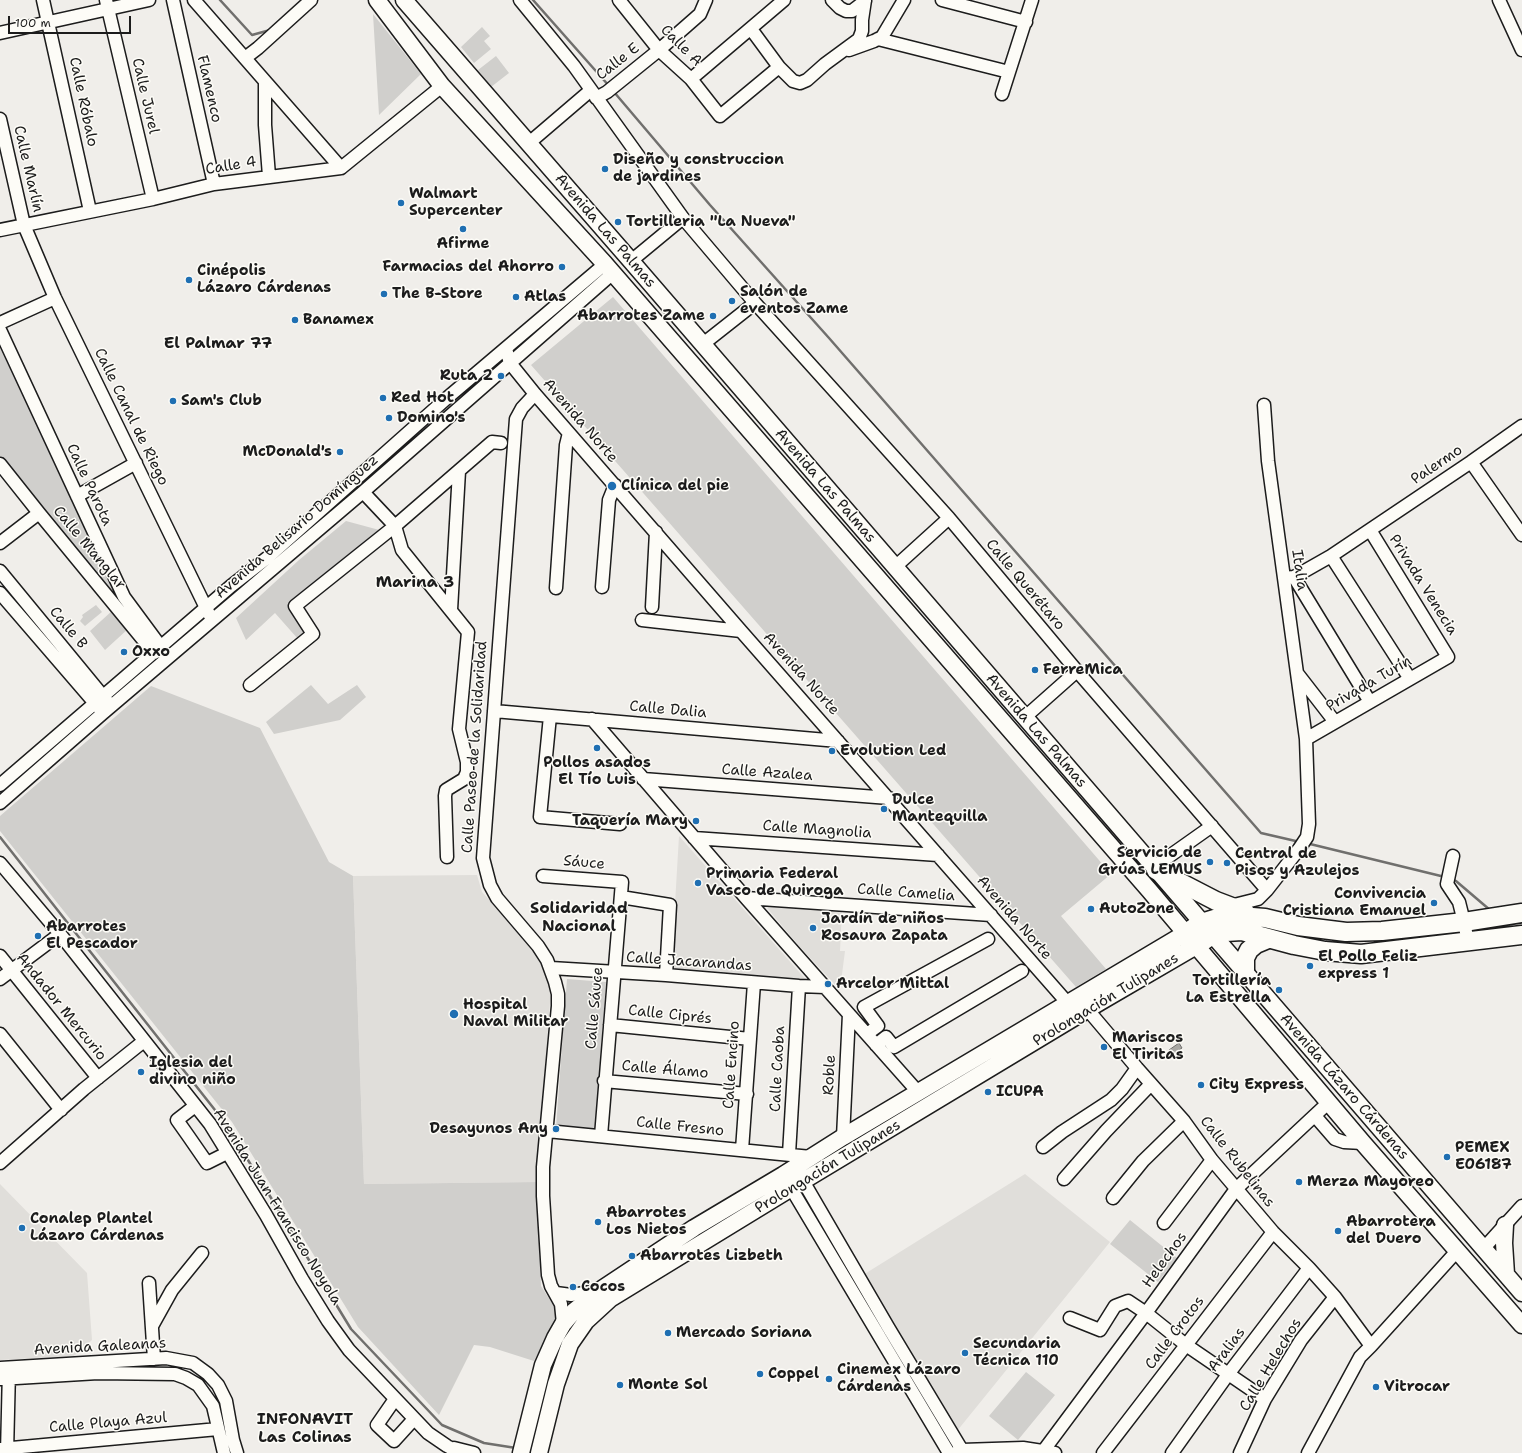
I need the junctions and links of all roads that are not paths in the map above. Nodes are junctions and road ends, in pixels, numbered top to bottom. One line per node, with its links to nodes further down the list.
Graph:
1 (43, 0): 19 (street, Calle Róbalo)
2 (149, 0): 18 (street)
3 (173, 0): 39 (street, Flamenco)
4 (194, 0): 27 (street)
5 (311, 0): 27 (street)
6 (377, 0): 32 (main road, Avenida Las Palmas)
7 (404, 0): 36 (main road, Avenida Las Palmas)
8 (520, 0): 33 (street, Calle Querétaro)
9 (619, 0): 24 (street, Calle A)
10 (706, 0): 24 (street, Calle E)
11 (784, 0): 21 (street)
12 (832, 0): 13 (street)
13 (865, 0): 26 (street)
14 (904, 0): 23 (street)
15 (942, 0): 20 (street)
16 (1032, 0): 20 (street)
17 (1499, 0): 25 (street)
18 (107, 4): 19 (street); 40 (street, Calle Jurel)
19 (48, 22): 22 (street); 41 (street, Calle Róbalo)
20 (1026, 22): 29 (street)
21 (751, 29): 28 (street); 30 (street)
22 (0, 33)
23 (878, 39): 26 (street); 29 (street)
24 (659, 50): 30 (street, Calle A); 33 (street, Calle E)
25 (1522, 50)
26 (841, 52): 28 (street)
27 (244, 58): 31 (street)
28 (779, 67): 30 (street, Calle A)
29 (1009, 72): 34 (street)
30 (691, 79)
31 (265, 81): 37 (street); 38 (street)
32 (442, 86): 37 (street); 46 (main road, Avenida Las Palmas)
33 (598, 93): 36 (street, Calle E); 42 (street, Calle Querétaro)
34 (1002, 94)
35 (0, 119): 43 (street, Calle Marlín)
36 (529, 143): 45 (main road, Avenida Las Palmas)
37 (341, 168): 38 (street, Calle 4)
38 (269, 176): 39 (street, Calle 4)
39 (214, 184): 40 (street, Calle 4)
40 (153, 199): 41 (street, Calle 4)
41 (90, 211): 43 (street, Calle 4)
42 (683, 218): 45 (street); 50 (street, Calle Querétaro)
43 (24, 225): 44 (street, Calle 4); 48 (street, Calle Canal de Riego)
44 (0, 230)
45 (631, 260): 53 (main road, Avenida Las Palmas)
46 (609, 268): 47 (street, Avenida Belisario Domínguez); 49 (street, Avenida Belisario Domínguez); 134 (main road, Avenida Las Palmas)
47 (570, 293): 49 (street); 54 (street, Avenida Belisario Domínguez)
48 (55, 298): 51 (street); 63 (street, Calle Canal de Riego)
49 (579, 302): 55 (street, Avenida Belisario Domínguez)
50 (755, 304): 53 (street); 69 (street, Calle Querétaro)
51 (0, 323)
52 (0, 330): 67 (street, Calle Parota)
53 (703, 344): 76 (main road, Avenida Las Palmas)
54 (506, 349): 55 (street, Avenida Norte); 85 (street, Avenida Belisario Domínguez)
55 (510, 363): 56 (street, Avenida Norte); 66 (street, Avenida Belisario Domínguez)
56 (535, 394): 59 (street, Avenida Norte); 99 (street, Calle Paseo de la Solidaridad)
57 (1264, 405): 78 (street, Italia)
58 (1522, 426): 61 (street, Palermo)
59 (569, 433): 65 (street, Avenida Norte); 80 (street)
60 (501, 443): 64 (street)
61 (1471, 462): 71 (street, Palermo); 73 (street)
62 (0, 464): 68 (street, Calle Manglar)
63 (136, 464): 67 (street); 85 (street, Calle Canal de Riego)
64 (459, 471): 70 (street); 86 (street)
65 (615, 485): 72 (street, Avenida Norte); 79 (street)
66 (363, 492): 70 (street); 87 (street, Avenida Belisario Domínguez)
67 (77, 496): 83 (street, Calle Parota)
68 (38, 513): 74 (street); 83 (street, Calle Manglar)
69 (949, 518): 76 (street); 92 (street, Calle Querétaro)
70 (395, 526): 86 (street); 95 (street)
71 (1370, 530): 75 (street, Palermo); 91 (street, Privada Venecia)
72 (656, 532): 84 (street); 89 (street, Avenida Norte)
73 (1522, 535)
74 (0, 543)
75 (1331, 556): 78 (street, Palermo); 94 (street)
76 (895, 567): 101 (main road, Avenida Las Palmas)
77 (0, 570): 81 (street, Calle B)
78 (1289, 577): 93 (street, Italia); 97 (street)
79 (602, 587)
80 (556, 588)
81 (16, 592): 82 (street); 96 (street, Calle B)
82 (2, 600): 96 (street)
83 (120, 600): 90 (street, Calle Manglar)
84 (652, 607)
85 (206, 608): 87 (street, Calle Canal de Riego); 90 (street, Avenida Belisario Domínguez)
86 (451, 610): 115 (street)
87 (212, 620): 98 (street, Avenida Belisario Domínguez)
88 (642, 620): 89 (street)
89 (741, 632): 105 (street, Avenida Norte)
90 (158, 650): 96 (street, Avenida Belisario Domínguez)
91 (1448, 657): 94 (street, Privada Turín)
92 (1078, 671): 101 (street); 111 (street, Calle Querétaro)
93 (1296, 672): 103 (street); 104 (street, Italia)
94 (1410, 679): 97 (street, Privada Turín)
95 (250, 685)
96 (99, 699): 98 (street, Calle B); 107 (street, Avenida Belisario Domínguez)
97 (1370, 702): 103 (street, Privada Turín)
98 (108, 709): 109 (street, Avenida Belisario Domínguez)
99 (494, 711): 100 (street, Calle Dalia); 139 (street, Calle Paseo de la Solidaridad)
100 (550, 716): 102 (street, Calle Dalia); 110 (street)
101 (1024, 718): 117 (main road, Avenida Las Palmas)
102 (592, 720): 105 (street, Calle Dalia); 106 (street)
103 (1335, 722): 104 (street, Privada Turín)
104 (1306, 739): 120 (street, Italia)
105 (838, 741): 108 (street, Avenida Norte)
106 (643, 779): 108 (street, Calle Azalea); 112 (street)
107 (0, 785)
108 (889, 798): 113 (street, Avenida Norte)
109 (0, 803)
110 (620, 824)
111 (1212, 826): 117 (street); 120 (street, Calle Querétaro)
112 (694, 838): 113 (street, Calle Magnolia); 122 (street)
113 (938, 855): 126 (street, Avenida Norte)
114 (1453, 856): 128 (street)
115 (447, 857)
116 (0, 863): 131 (street, Avenida Juan Francisco Noyola)
117 (1155, 869): 124 (highway); 130 (main road, Avenida Las Palmas)
118 (543, 876): 119 (street, Sáuce)
119 (622, 882): 121 (street, Calle Sáuce)
120 (1267, 890): 123 (street)
121 (621, 897): 143 (street, Calle Sáuce); 144 (street)
122 (746, 898): 126 (street, Calle Camelia); 148 (street)
123 (1258, 899): 124 (street); 127 (street)
124 (1228, 907): 127 (highway)
125 (1522, 913): 128 (highway)
126 (991, 916): 149 (street, Avenida Norte)
127 (1265, 918): 129 (highway); 130 (highway)
128 (1464, 922): 129 (highway); 136 (street)
129 (1298, 926): 137 (highway)
130 (1207, 929): 134 (highway); 135 (highway); 142 (main road, Avenida Las Palmas)
131 (60, 934): 140 (street); 158 (street, Avenida Juan Francisco Noyola)
132 (1522, 935): 136 (highway)
133 (988, 939): 153 (street)
134 (1191, 939): 149 (main road, Prolongación Tulipanes); 150 (main road, Prolongación Tulipanes); 168 (main road, Avenida Lázaro Cárdenas)
135 (1268, 939): 137 (highway); 142 (highway)
136 (1468, 942): 137 (highway)
137 (1294, 945)
138 (0, 956): 140 (street, Andador Mercurio)
139 (551, 968): 143 (street, Calle Jacarandas); 173 (street, Calle Paseo de la Solidaridad)
140 (11, 970): 145 (street); 163 (street, Andador Mercurio)
141 (1022, 971): 156 (street)
142 (1245, 972): 191 (main road, Avenida Lázaro Cárdenas)
143 (614, 973): 144 (street, Calle Jacarandas); 152 (street, Calle Sáuce)
144 (666, 975): 146 (street, Calle Jacarandas)
145 (0, 979)
146 (754, 983): 147 (street, Calle Jacarandas); 157 (street, Calle Encino)
147 (799, 986): 148 (street, Calle Jacarandas); 181 (street, Calle Caoba)
148 (825, 987): 151 (street)
149 (1073, 1000): 150 (street, Avenida Norte); 160 (main road, Prolongación Tulipanes)
150 (1083, 1013): 161 (main road, Prolongación Tulipanes); 162 (street, Calle Rubelinas)
151 (849, 1014): 155 (street); 175 (street, Roble)
152 (610, 1025): 157 (street, Calle Ciprés); 164 (street, Calle Sáuce)
153 (878, 1026): 155 (street); 156 (street)
154 (0, 1034): 170 (street)
155 (867, 1034): 159 (street)
156 (886, 1037): 159 (street)
157 (750, 1039): 167 (street, Calle Encino)
158 (144, 1041): 163 (street); 169 (street, Avenida Juan Francisco Noyola)
159 (876, 1045): 166 (street)
160 (993, 1048): 161 (main road); 166 (main road, Prolongación Tulipanes)
161 (1003, 1062): 184 (main road, Prolongación Tulipanes)
162 (1137, 1068): 165 (street, Calle Rubelinas); 177 (street)
163 (98, 1078): 170 (street)
164 (604, 1081): 167 (street, Calle Álamo); 174 (street, Calle Sáuce)
165 (1151, 1084): 172 (street, Calle Rubelinas); 183 (street)
166 (918, 1092): 175 (main road, Prolongación Tulipanes)
167 (747, 1094): 178 (street, Calle Encino)
168 (1328, 1103): 171 (street, Helechos); 176 (main road, Avenida Lázaro Cárdenas)
169 (195, 1106): 179 (street, Avenida Juan Francisco Noyola); 179 (street)
170 (60, 1110): 182 (street)
171 (1315, 1116): 176 (street); 185 (street, Helechos)
172 (1184, 1120): 180 (street, Calle Rubelinas); 186 (street)
173 (547, 1131): 174 (street, Calle Fresno); 198 (street, Calle Paseo de la Solidaridad)
174 (601, 1136): 178 (street, Calle Fresno)
175 (843, 1137): 181 (main road, Prolongación Tulipanes)
176 (1363, 1143): 192 (main road, Avenida Lázaro Cárdenas)
177 (1043, 1147)
178 (742, 1150): 181 (street, Calle Fresno)
179 (227, 1153): 213 (street, Avenida Juan Francisco Noyola)
180 (1212, 1160): 185 (street, Calle Rubelinas); 188 (street)
181 (792, 1161): 184 (street); 197 (main road, Prolongación Tulipanes)
182 (0, 1162)
183 (1064, 1179)
184 (797, 1185): 206 (street); 218 (main road, Prolongación Tulipanes)
185 (1236, 1189): 190 (street, Calle Rubelinas); 201 (street, Helechos)
186 (1112, 1198)
187 (1522, 1206): 189 (street)
188 (1164, 1223)
189 (1505, 1225): 191 (street); 195 (main road)
190 (1272, 1232): 194 (street, Calle Rubelinas); 207 (street, Calle Crotos)
191 (1484, 1248): 195 (main road, Avenida Lázaro Cárdenas)
192 (1457, 1251): 204 (main road, Avenida Lázaro Cárdenas); 208 (street)
193 (202, 1253): 205 (street)
194 (1309, 1268): 200 (street, Calle Rubelinas); 212 (street, Aralias)
195 (1506, 1274): 199 (main road, Avenida Lázaro Cárdenas)
196 (150, 1283): 205 (street)
197 (599, 1291): 198 (street, Prolongación Tulipanes); 203 (main road, Prolongación Tulipanes)
198 (556, 1293): 203 (street, Calle Paseo de la Solidaridad)
199 (1522, 1293)
200 (1335, 1297): 208 (street, Calle Rubelinas); 214 (street, Calle Helechos)
201 (1146, 1313): 202 (street); 207 (street); 223 (street, Helechos)
202 (1070, 1318)
203 (563, 1324): 217 (main road, Prolongación Tulipanes)
204 (1522, 1325)
205 (152, 1326): 209 (street)
206 (883, 1330): 222 (street); 230 (street)
207 (1186, 1345): 212 (street); 231 (street, Calle Crotos)
208 (1371, 1346): 234 (street)
209 (154, 1359): 210 (street, Avenida Galeanas); 225 (street, Avenida Galeanas)
210 (98, 1368): 211 (street, Avenida Galeanas); 216 (street, Avenida Galeanas)
211 (5, 1373): 220 (street)
212 (1229, 1373): 214 (street); 232 (street, Aralias)
213 (395, 1399): 215 (street, Avenida Juan Francisco Noyola); 215 (street)
214 (1265, 1399): 233 (street, Calle Helechos)
215 (414, 1419): 219 (street, Avenida Juan Francisco Noyola)
216 (218, 1429): 220 (street, Calle Playa Azul); 224 (street, Avenida Galeanas)
217 (527, 1430): 218 (main road); 228 (main road, Prolongación Tulipanes)
218 (544, 1433): 229 (main road, Prolongación Tulipanes)
219 (447, 1446): 226 (street); 227 (street)
220 (5, 1450)
221 (1022, 1450): 222 (street); 223 (street)
222 (958, 1452)
223 (1050, 1452)
224 (224, 1453)
225 (237, 1453)
226 (460, 1453)
227 (474, 1453)
228 (521, 1453)
229 (539, 1453)
230 (950, 1453)
231 (1103, 1453)
232 (1172, 1453)
233 (1240, 1453)
234 (1308, 1453)

